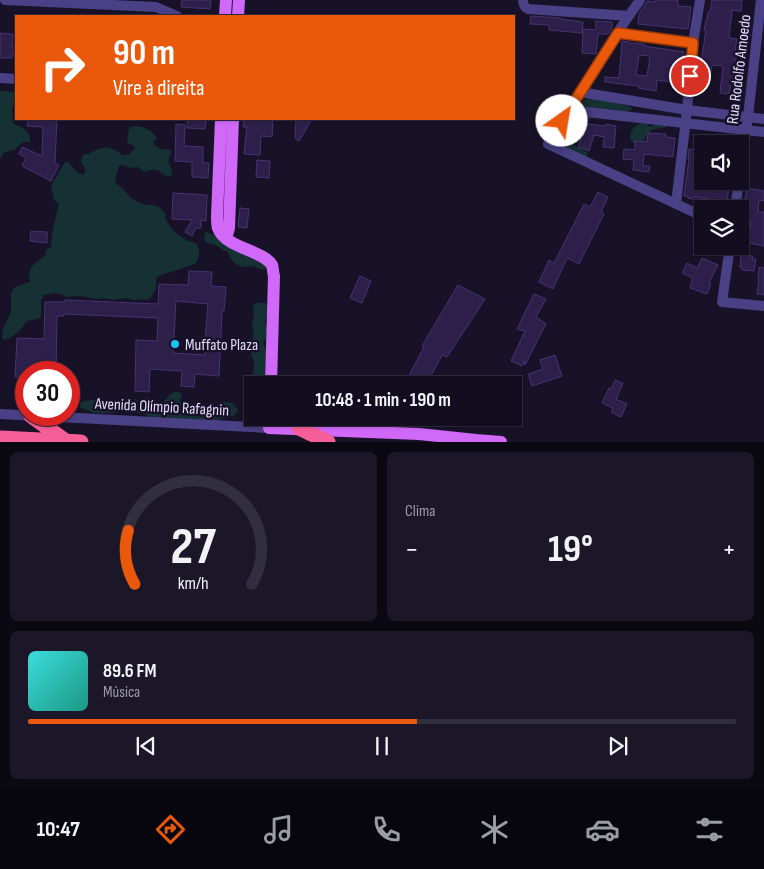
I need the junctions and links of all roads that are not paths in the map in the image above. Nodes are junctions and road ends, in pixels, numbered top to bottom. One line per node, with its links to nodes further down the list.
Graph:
1 (5, 0): 7 (street)
2 (640, 0): 10 (street)
3 (700, 0): 12 (street)
4 (761, 0): 18 (street, Rua Rodolfo Amoedo)
5 (233, 1): 8 (main road); 9 (main road)
6 (523, 2): 10 (street)
7 (175, 15)
8 (226, 15)
9 (238, 15)
10 (629, 16): 11 (street)
11 (618, 33): 12 (street); 15 (street)
12 (693, 43): 17 (street)
13 (0, 78): 14 (street)
14 (15, 79)
15 (580, 92): 16 (street); 17 (street)
16 (569, 110): 22 (street); 26 (street)
17 (687, 110): 18 (street); 22 (street)
18 (748, 117): 19 (street); 23 (street, Rua Rodolfo Amoedo)
19 (764, 119)
20 (221, 120): 28 (main road)
21 (233, 120): 28 (main road)
22 (686, 123): 23 (street); 26 (street)
23 (746, 130): 24 (street); 25 (street, Rua Rodolfo Amoedo)
24 (764, 132)
25 (745, 135)
26 (676, 204): 27 (street)
27 (694, 212)
28 (226, 238): 31 (main road)
29 (729, 255): 30 (street)
30 (764, 306)
31 (271, 376)
32 (0, 414): 33 (street, Avenida Olímpio Rafagnin)
33 (15, 415)
34 (80, 417): 35 (street, Avenida Olímpio Rafagnin)
35 (244, 422)
36 (48, 426): 40 (highway)
37 (287, 426): 38 (main road, Avenida Olímpio Rafagnin)
38 (299, 428): 41 (highway); 42 (main road, Avenida Olímpio Rafagnin)
39 (0, 438): 40 (highway)
40 (73, 441)
41 (328, 442)
42 (501, 442)

